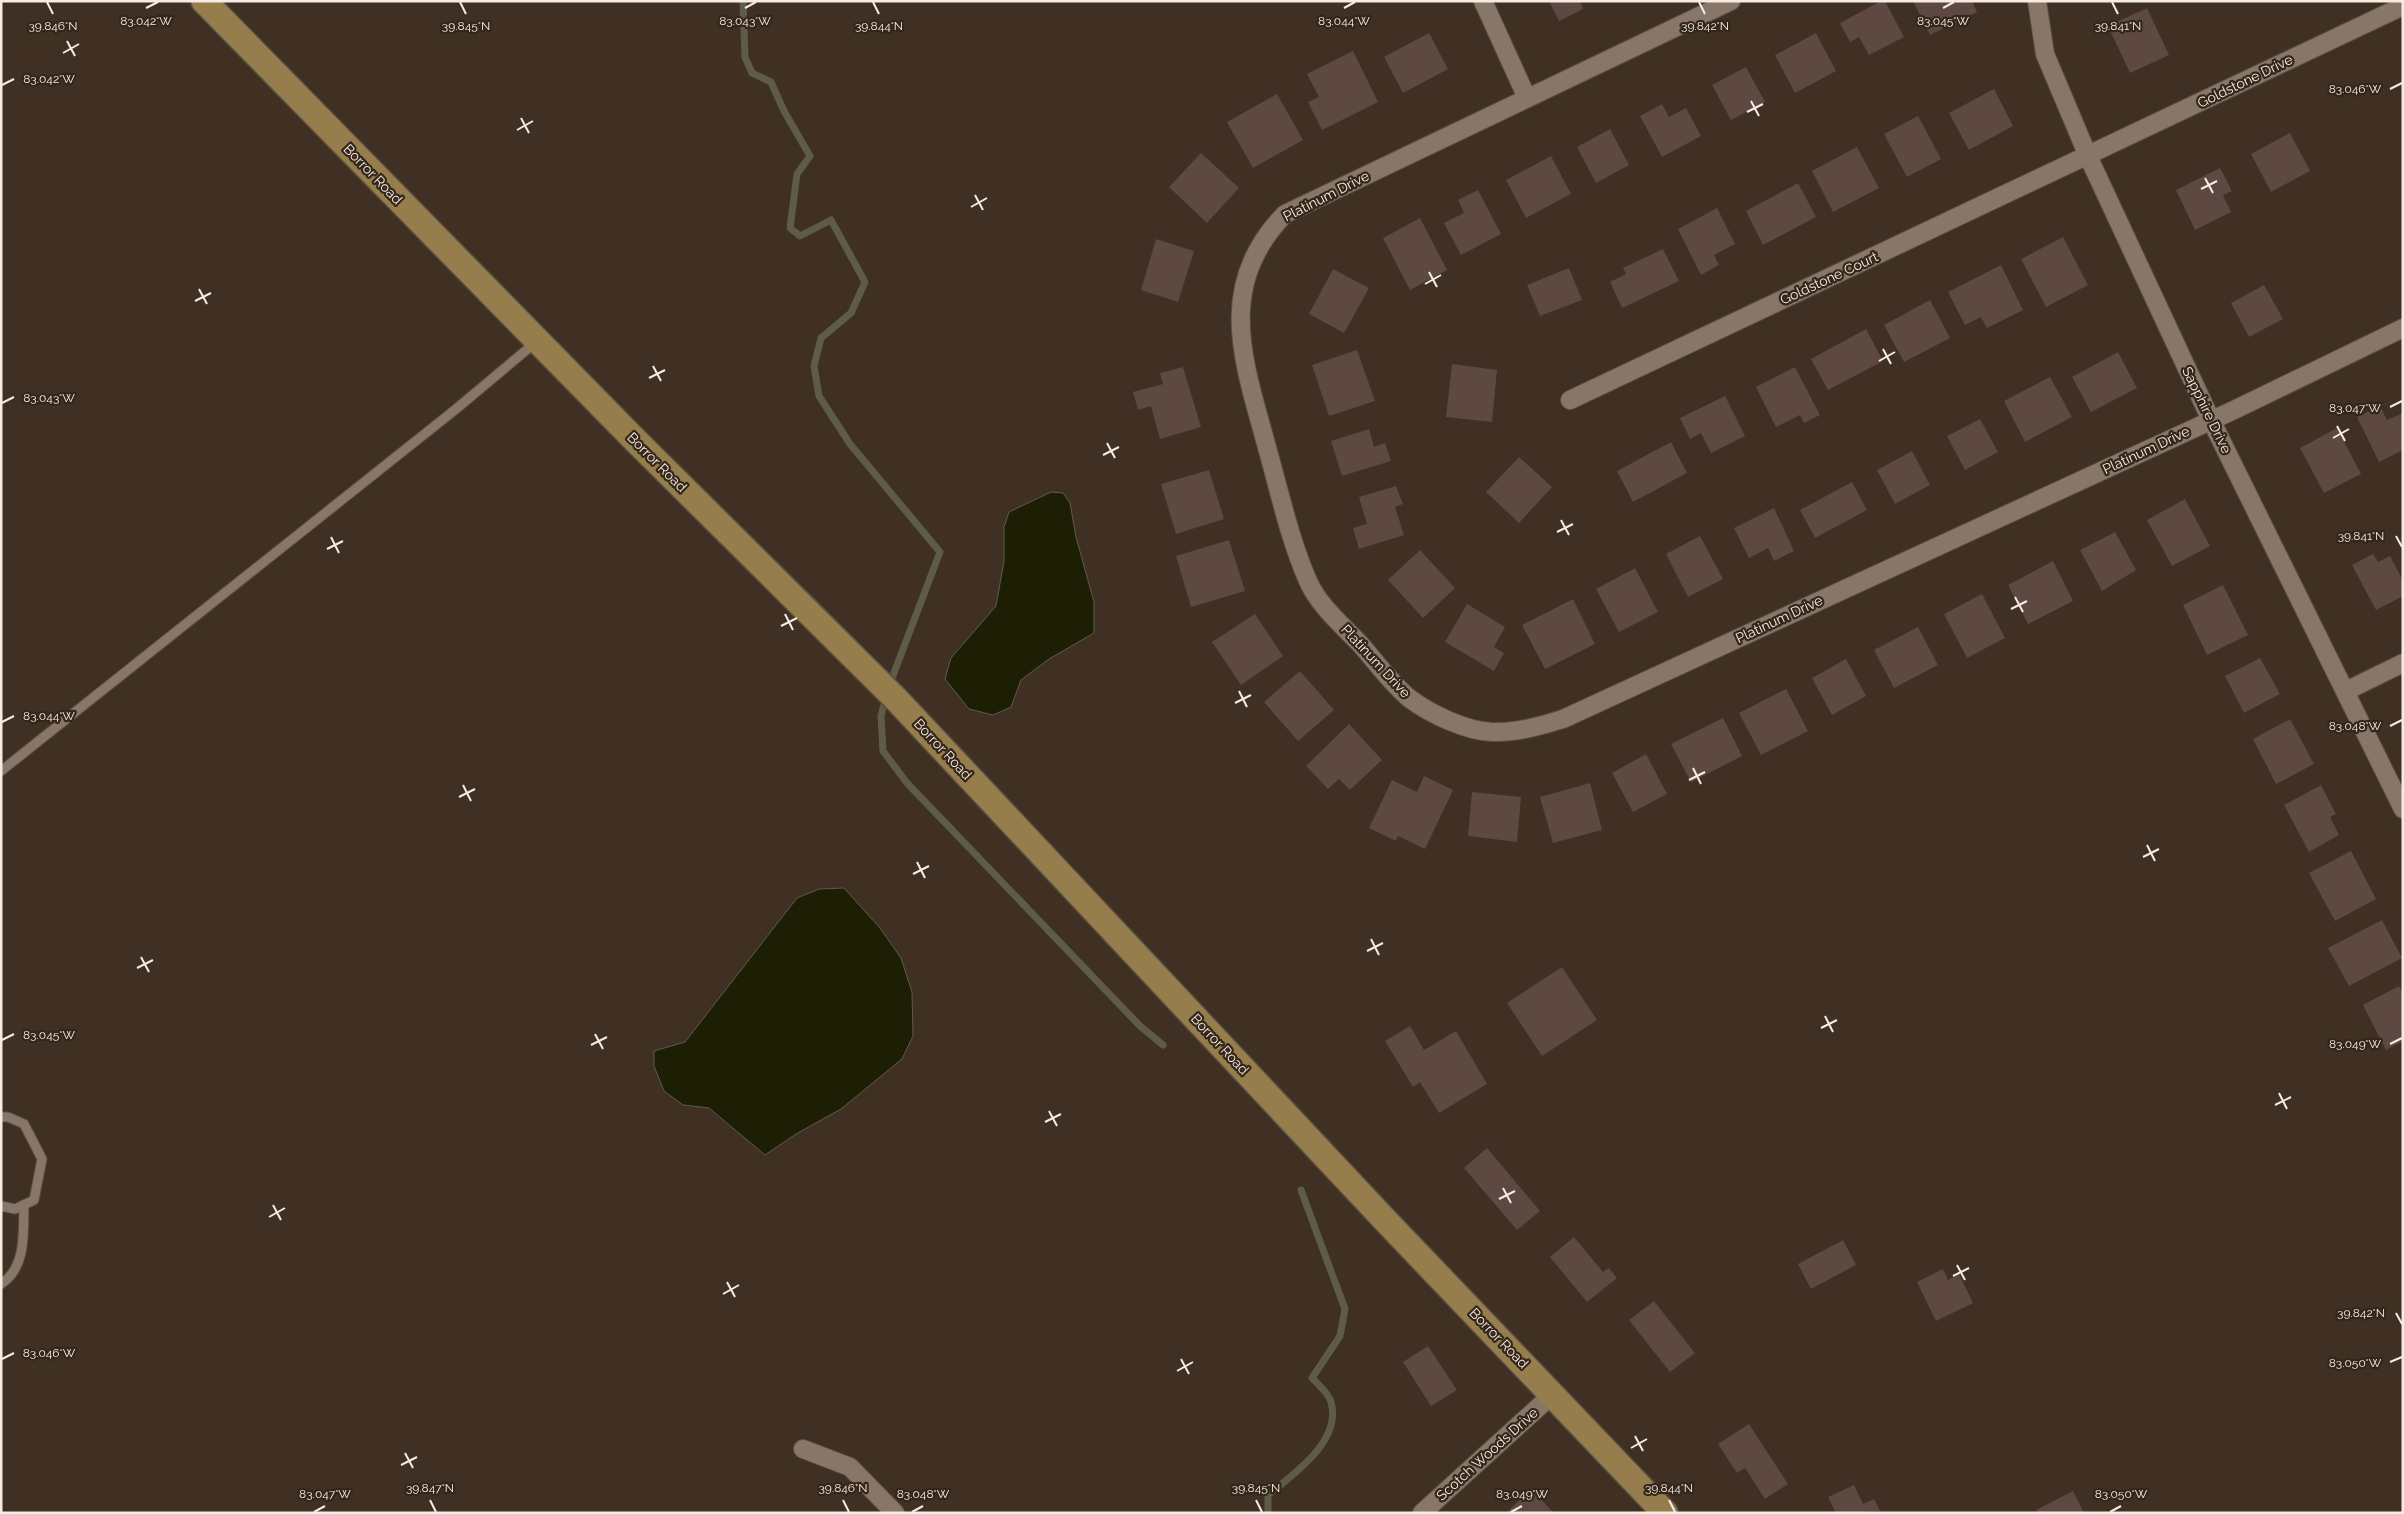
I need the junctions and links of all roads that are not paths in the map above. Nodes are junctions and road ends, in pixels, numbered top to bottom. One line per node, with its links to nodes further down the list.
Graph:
1 (204, 1): 9 (street, Borror Road)
2 (1483, 1): 6 (street)
3 (1730, 1): 6 (street, Platinum Drive)
4 (2037, 1): 7 (street, Sapphire Drive)
5 (2403, 6): 7 (street, Goldstone Drive)
6 (1527, 98): 11 (street, Platinum Drive)
7 (2088, 156): 10 (street, Goldstone Court); 11 (street, Sapphire Drive)
8 (2403, 328): 11 (street, Platinum Drive)
9 (538, 341): 14 (lane); 20 (street, Borror Road)
10 (1570, 400)
11 (2211, 420): 13 (street, Sapphire Drive)
12 (2403, 663): 13 (street)
13 (2346, 691): 15 (street, Sapphire Drive)
14 (1, 771)
15 (2403, 809)
16 (1, 1117): 17 (lane)
17 (24, 1205): 18 (lane); 19 (lane)
18 (1, 1206)
19 (1, 1284)
20 (1553, 1394): 22 (street, Scotch Woods Drive); 24 (street, Borror Road)
21 (803, 1449): 23 (street)
22 (1427, 1511)
23 (895, 1513)
24 (1665, 1513)

